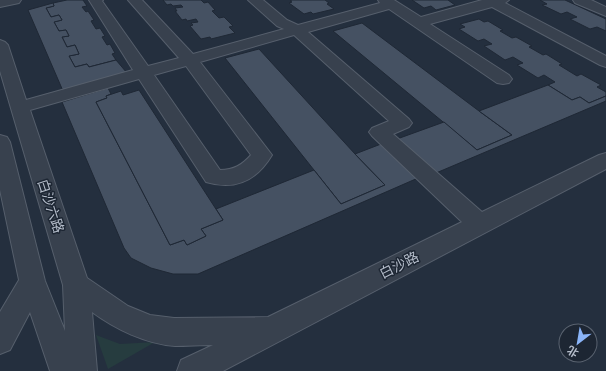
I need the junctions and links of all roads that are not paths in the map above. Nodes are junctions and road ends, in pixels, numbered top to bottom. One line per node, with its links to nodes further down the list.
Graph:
1 (14, 0): 8 (street)
2 (96, 0): 15 (street)
3 (136, 0): 13 (street)
4 (254, 0): 11 (street)
5 (580, 0): 9 (street)
6 (495, 1): 10 (street); 14 (street)
7 (388, 2): 10 (street); 11 (street)
8 (0, 3)
9 (606, 12)
10 (420, 22): 16 (street)
11 (297, 30): 13 (street); 20 (street)
12 (0, 45): 17 (street, 白沙六路)
13 (190, 60): 15 (street); 15 (street)
14 (606, 62)
15 (145, 72): 17 (street)
16 (503, 79)
17 (20, 107): 22 (street, 白沙六路)
18 (2, 157): 21 (street)
19 (606, 160): 20 (street, 白沙路)
20 (480, 224): 23 (street, 白沙路)
21 (32, 281): 24 (street); 25 (street)
22 (76, 285): 23 (street); 26 (street, 白沙六路)
23 (271, 330): 27 (street, 白沙路)
24 (0, 340)
25 (65, 371)
26 (82, 371)
27 (192, 371)

